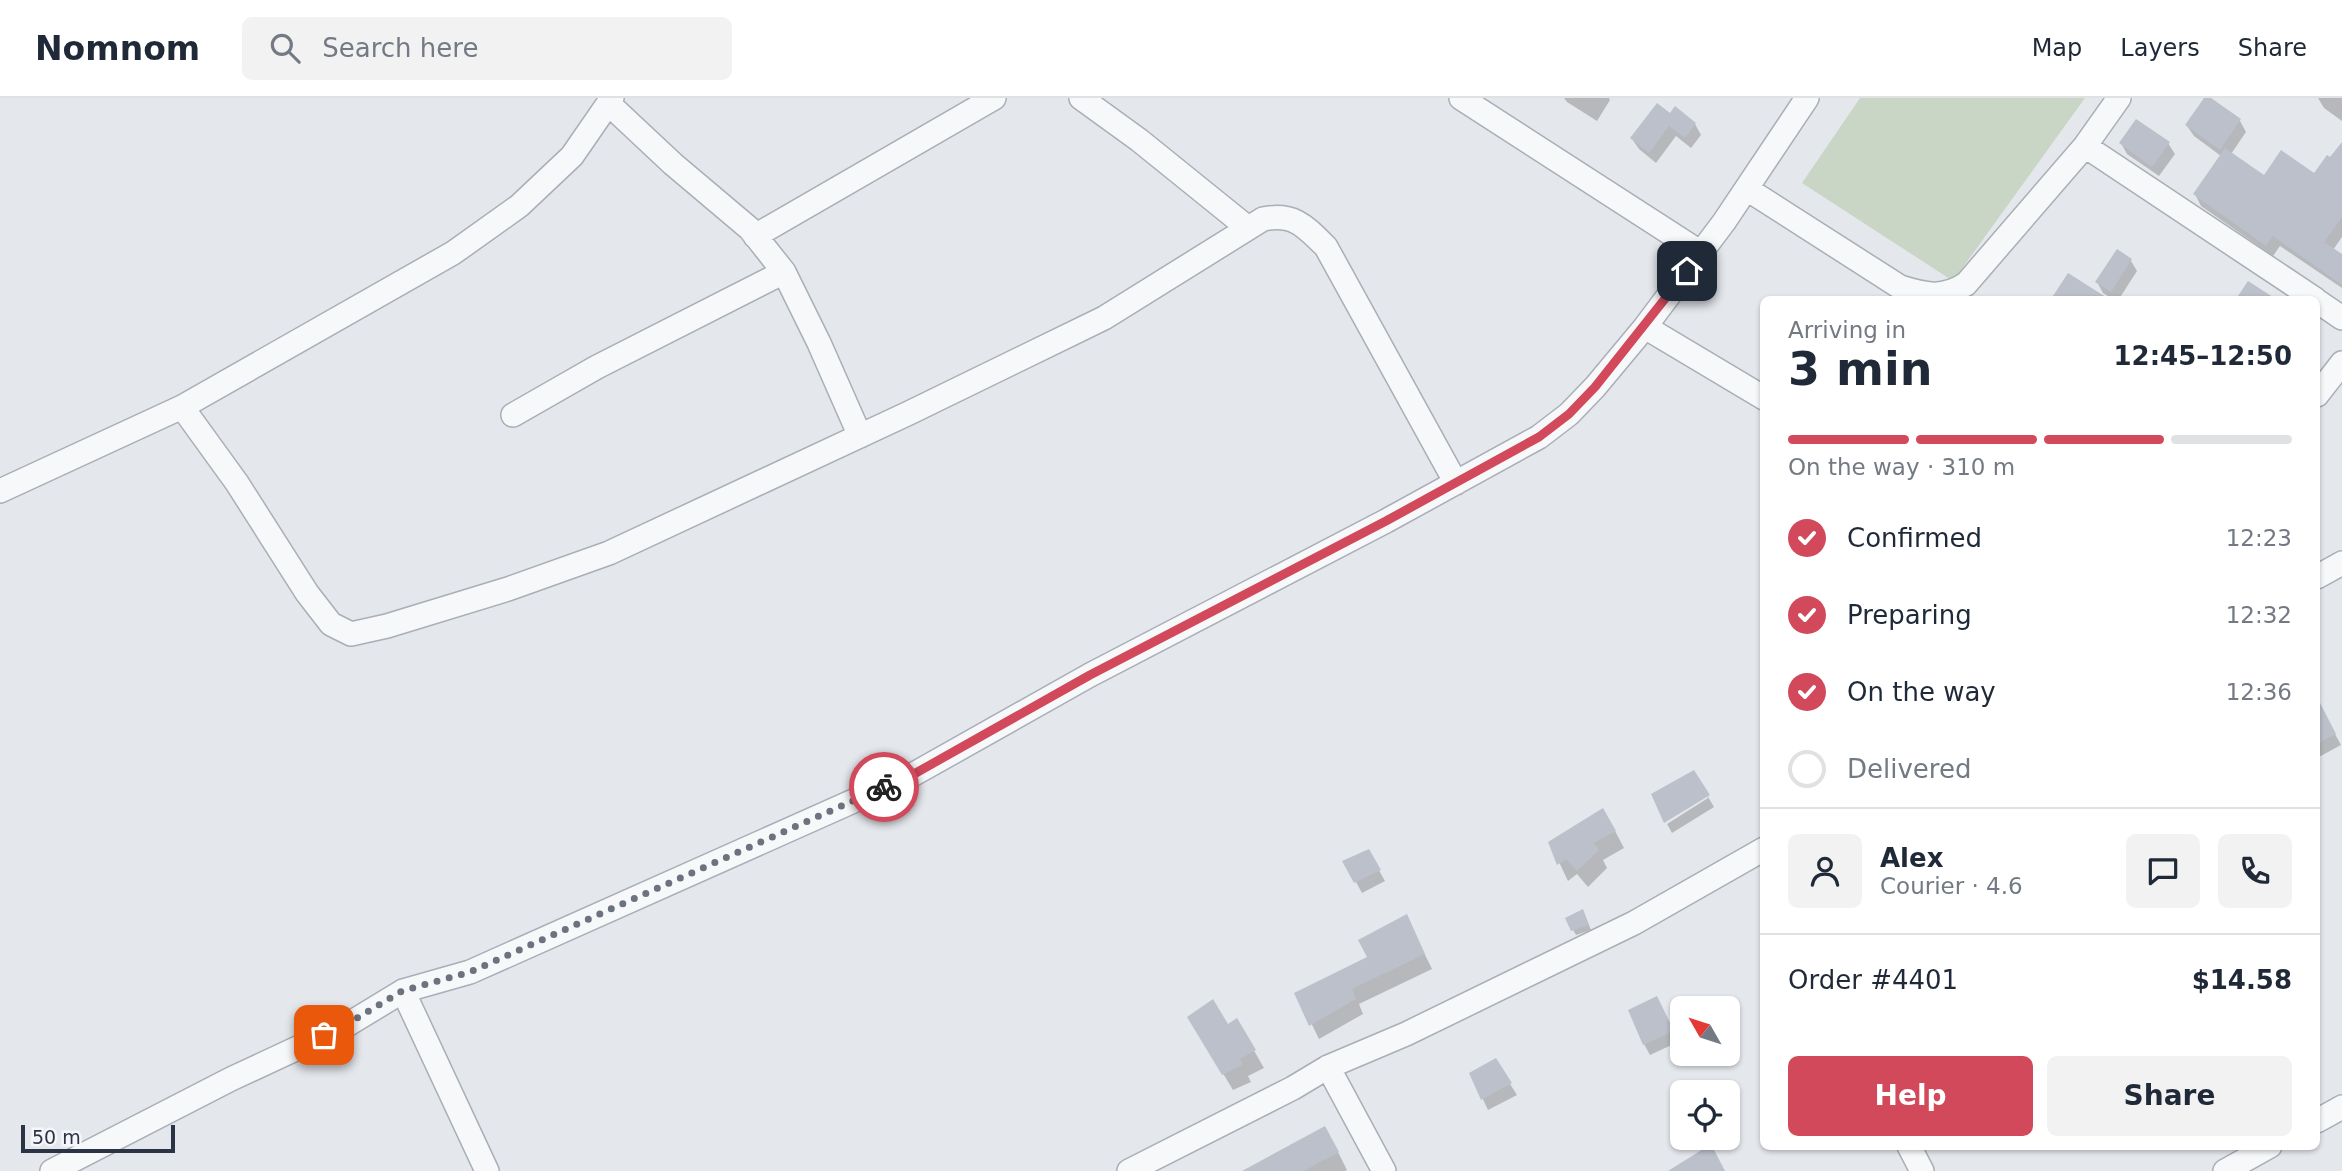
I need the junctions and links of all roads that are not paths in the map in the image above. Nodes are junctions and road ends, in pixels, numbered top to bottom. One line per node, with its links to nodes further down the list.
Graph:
1 (994, 98): 10 (street)
2 (1081, 98): 9 (street)
3 (1461, 98): 11 (street)
4 (1807, 98): 8 (street)
5 (2119, 98): 7 (street)
6 (611, 101): 10 (street); 22 (street)
7 (2085, 146): 14 (street); 15 (street)
8 (1747, 189): 11 (street); 13 (street)
9 (1248, 228): 24 (street); 25 (street)
10 (755, 236): 12 (street)
11 (1701, 253): 18 (street)
12 (784, 272): 23 (street); 24 (street)
13 (1935, 296)
14 (1942, 296)
15 (2310, 296)
16 (2320, 303): 17 (street)
17 (2342, 318)
18 (1645, 327): 21 (street); 25 (street)
19 (2342, 363): 20 (street)
20 (2320, 391)
21 (1760, 396)
22 (182, 407): 24 (street); 26 (street)
23 (513, 415)
24 (860, 436)
25 (1455, 483): 30 (street)
26 (0, 491)
27 (2342, 563): 28 (street)
28 (2320, 575)
29 (1760, 856): 31 (street)
30 (402, 991): 36 (street); 37 (street)
31 (1328, 1067): 38 (street); 39 (street)
32 (2342, 1107): 33 (street)
33 (2320, 1119)
34 (1911, 1150): 40 (street)
35 (2263, 1150): 41 (street)
36 (51, 1171)
37 (487, 1171)
38 (1129, 1171)
39 (1384, 1171)
40 (1922, 1171)
41 (2225, 1171)

